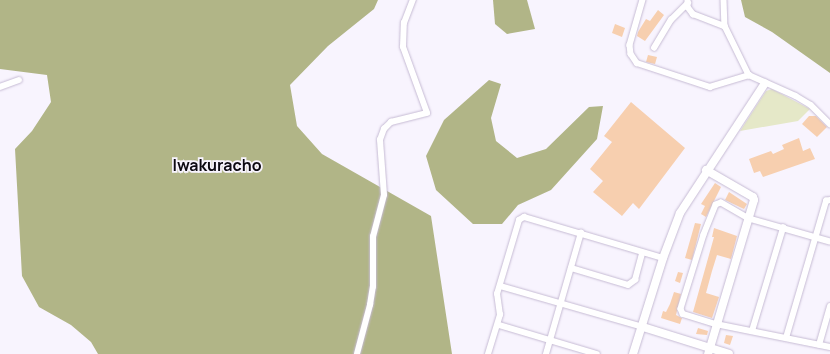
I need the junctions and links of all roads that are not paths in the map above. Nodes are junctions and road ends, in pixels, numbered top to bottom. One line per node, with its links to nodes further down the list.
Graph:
1 (413, 0): 34 (street)
2 (643, 0): 7 (street)
3 (724, 0): 5 (street)
4 (688, 2): 5 (street); 6 (street)
5 (725, 26): 7 (street)
6 (654, 48)
7 (749, 75): 9 (street)
8 (19, 80): 10 (street)
9 (765, 83): 11 (street); 12 (street)
10 (0, 87)
11 (830, 124)
12 (706, 170): 14 (street); 20 (street)
13 (830, 200): 17 (street)
14 (749, 219): 15 (street); 25 (street); 25 (street)
15 (783, 228): 17 (street); 28 (street)
16 (581, 233): 19 (street); 21 (street); 22 (street)
17 (816, 237): 18 (street); 29 (street)
18 (830, 242)
19 (642, 253): 20 (street); 21 (street)
20 (663, 258): 27 (street)
21 (571, 268): 23 (street)
22 (500, 286): 23 (street); 26 (street)
23 (560, 304): 27 (street); 30 (street)
24 (830, 307): 31 (street)
25 (716, 324): 28 (street); 33 (street)
26 (498, 325): 30 (street); 35 (street)
27 (643, 327): 33 (street); 38 (street)
28 (752, 331): 29 (street)
29 (786, 338): 31 (street)
30 (550, 341): 36 (street); 37 (street)
31 (819, 345): 32 (street)
32 (830, 347)
33 (708, 351): 39 (street)
34 (357, 354)
35 (488, 354)
36 (546, 354)
37 (597, 354)
38 (633, 354)
39 (728, 354)

